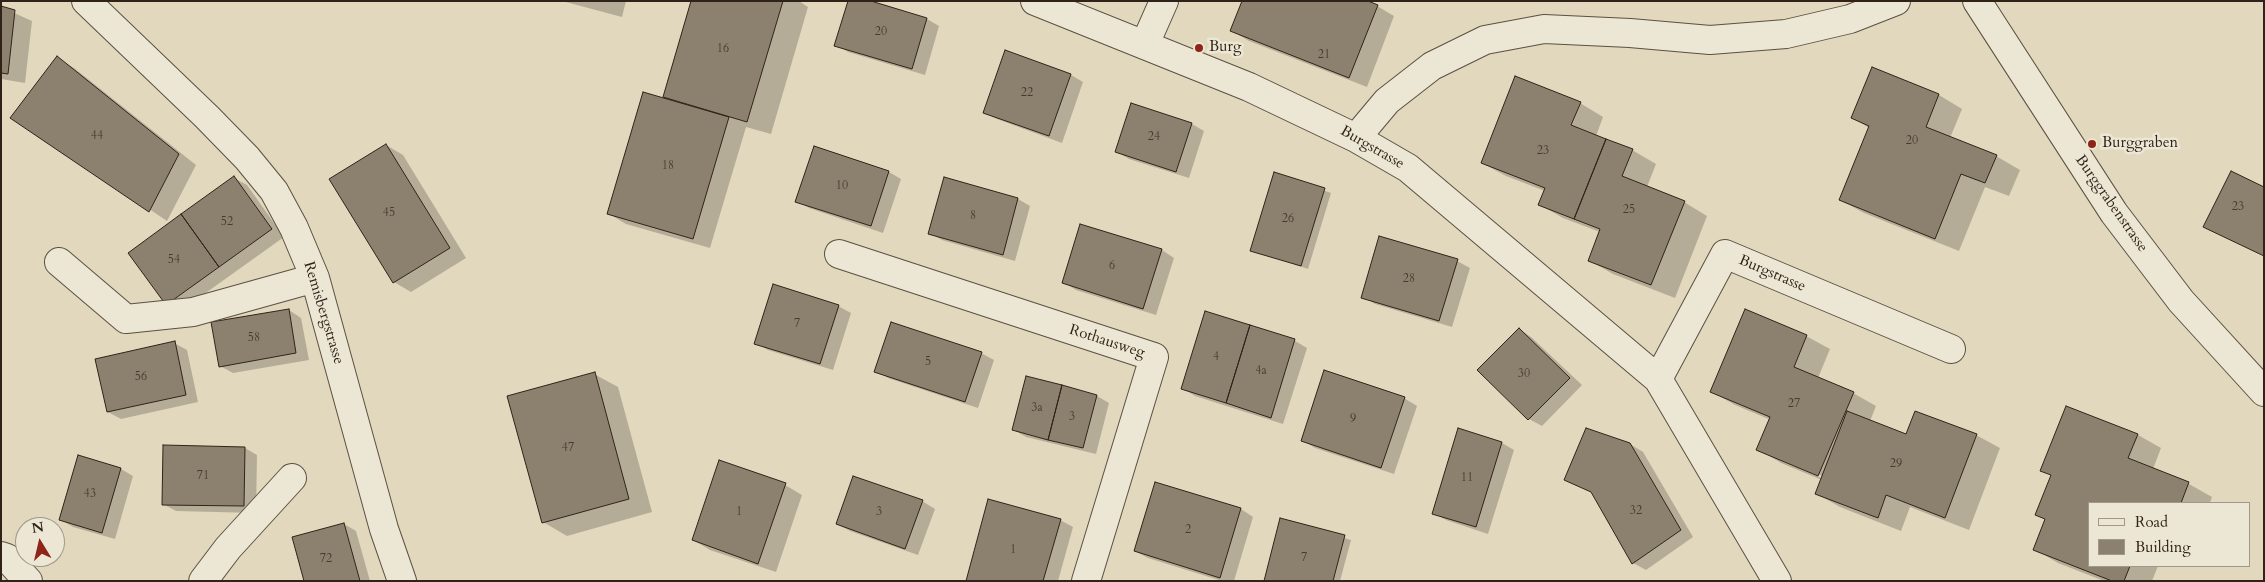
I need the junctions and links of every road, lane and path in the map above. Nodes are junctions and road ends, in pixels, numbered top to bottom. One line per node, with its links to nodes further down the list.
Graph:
1 (86, 1): 10 (street, Remisbergstrasse)
2 (1035, 1): 6 (street, Burgstrasse)
3 (1164, 1): 6 (street)
4 (1896, 1): 7 (street)
5 (1978, 1): 13 (street, Burggrabenstrasse)
6 (1145, 44): 7 (street, Burgstrasse)
7 (1356, 138): 12 (street, Burgstrasse)
8 (839, 254): 19 (street, Rothausweg)
9 (59, 262): 10 (street)
10 (315, 278): 18 (street, Remisbergstrasse)
11 (1951, 349): 12 (street, Burgstrasse)
12 (1658, 379): 20 (street, Burgstrasse)
13 (2264, 392)
14 (292, 478): 17 (street)
15 (1, 556): 16 (street)
16 (28, 581)
17 (202, 581)
18 (402, 581)
19 (1086, 581)
20 (1777, 581)

